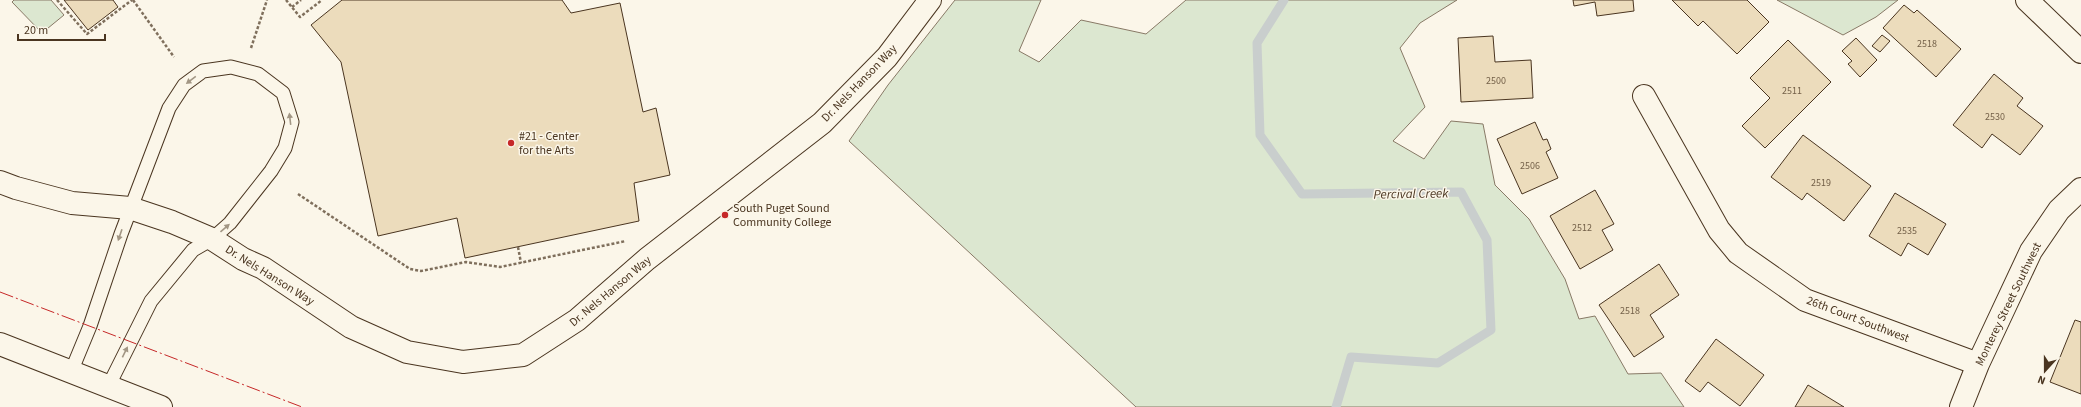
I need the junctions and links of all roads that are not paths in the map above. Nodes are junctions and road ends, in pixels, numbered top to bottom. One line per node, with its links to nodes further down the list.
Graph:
1 (930, 0): 8 (street, Dr. Nels Hanson Way)
2 (2027, 0): 3 (street)
3 (2081, 52)
4 (1644, 96): 10 (street, 26th Court Southwest)
5 (0, 182): 7 (street, Dr. Nels Hanson Way)
6 (2081, 189): 10 (street, Monterey Street Southwest)
7 (130, 208): 8 (street, Dr. Nels Hanson Way); 8 (lane, one-way to 7); 11 (lane, one-way to 11)
8 (212, 239): 12 (lane, one-way to 8)
9 (0, 344): 11 (street)
10 (1978, 364): 14 (street, Monterey Street Southwest)
11 (71, 372): 12 (street)
12 (108, 387): 13 (street)
13 (161, 407)
14 (1961, 407)

